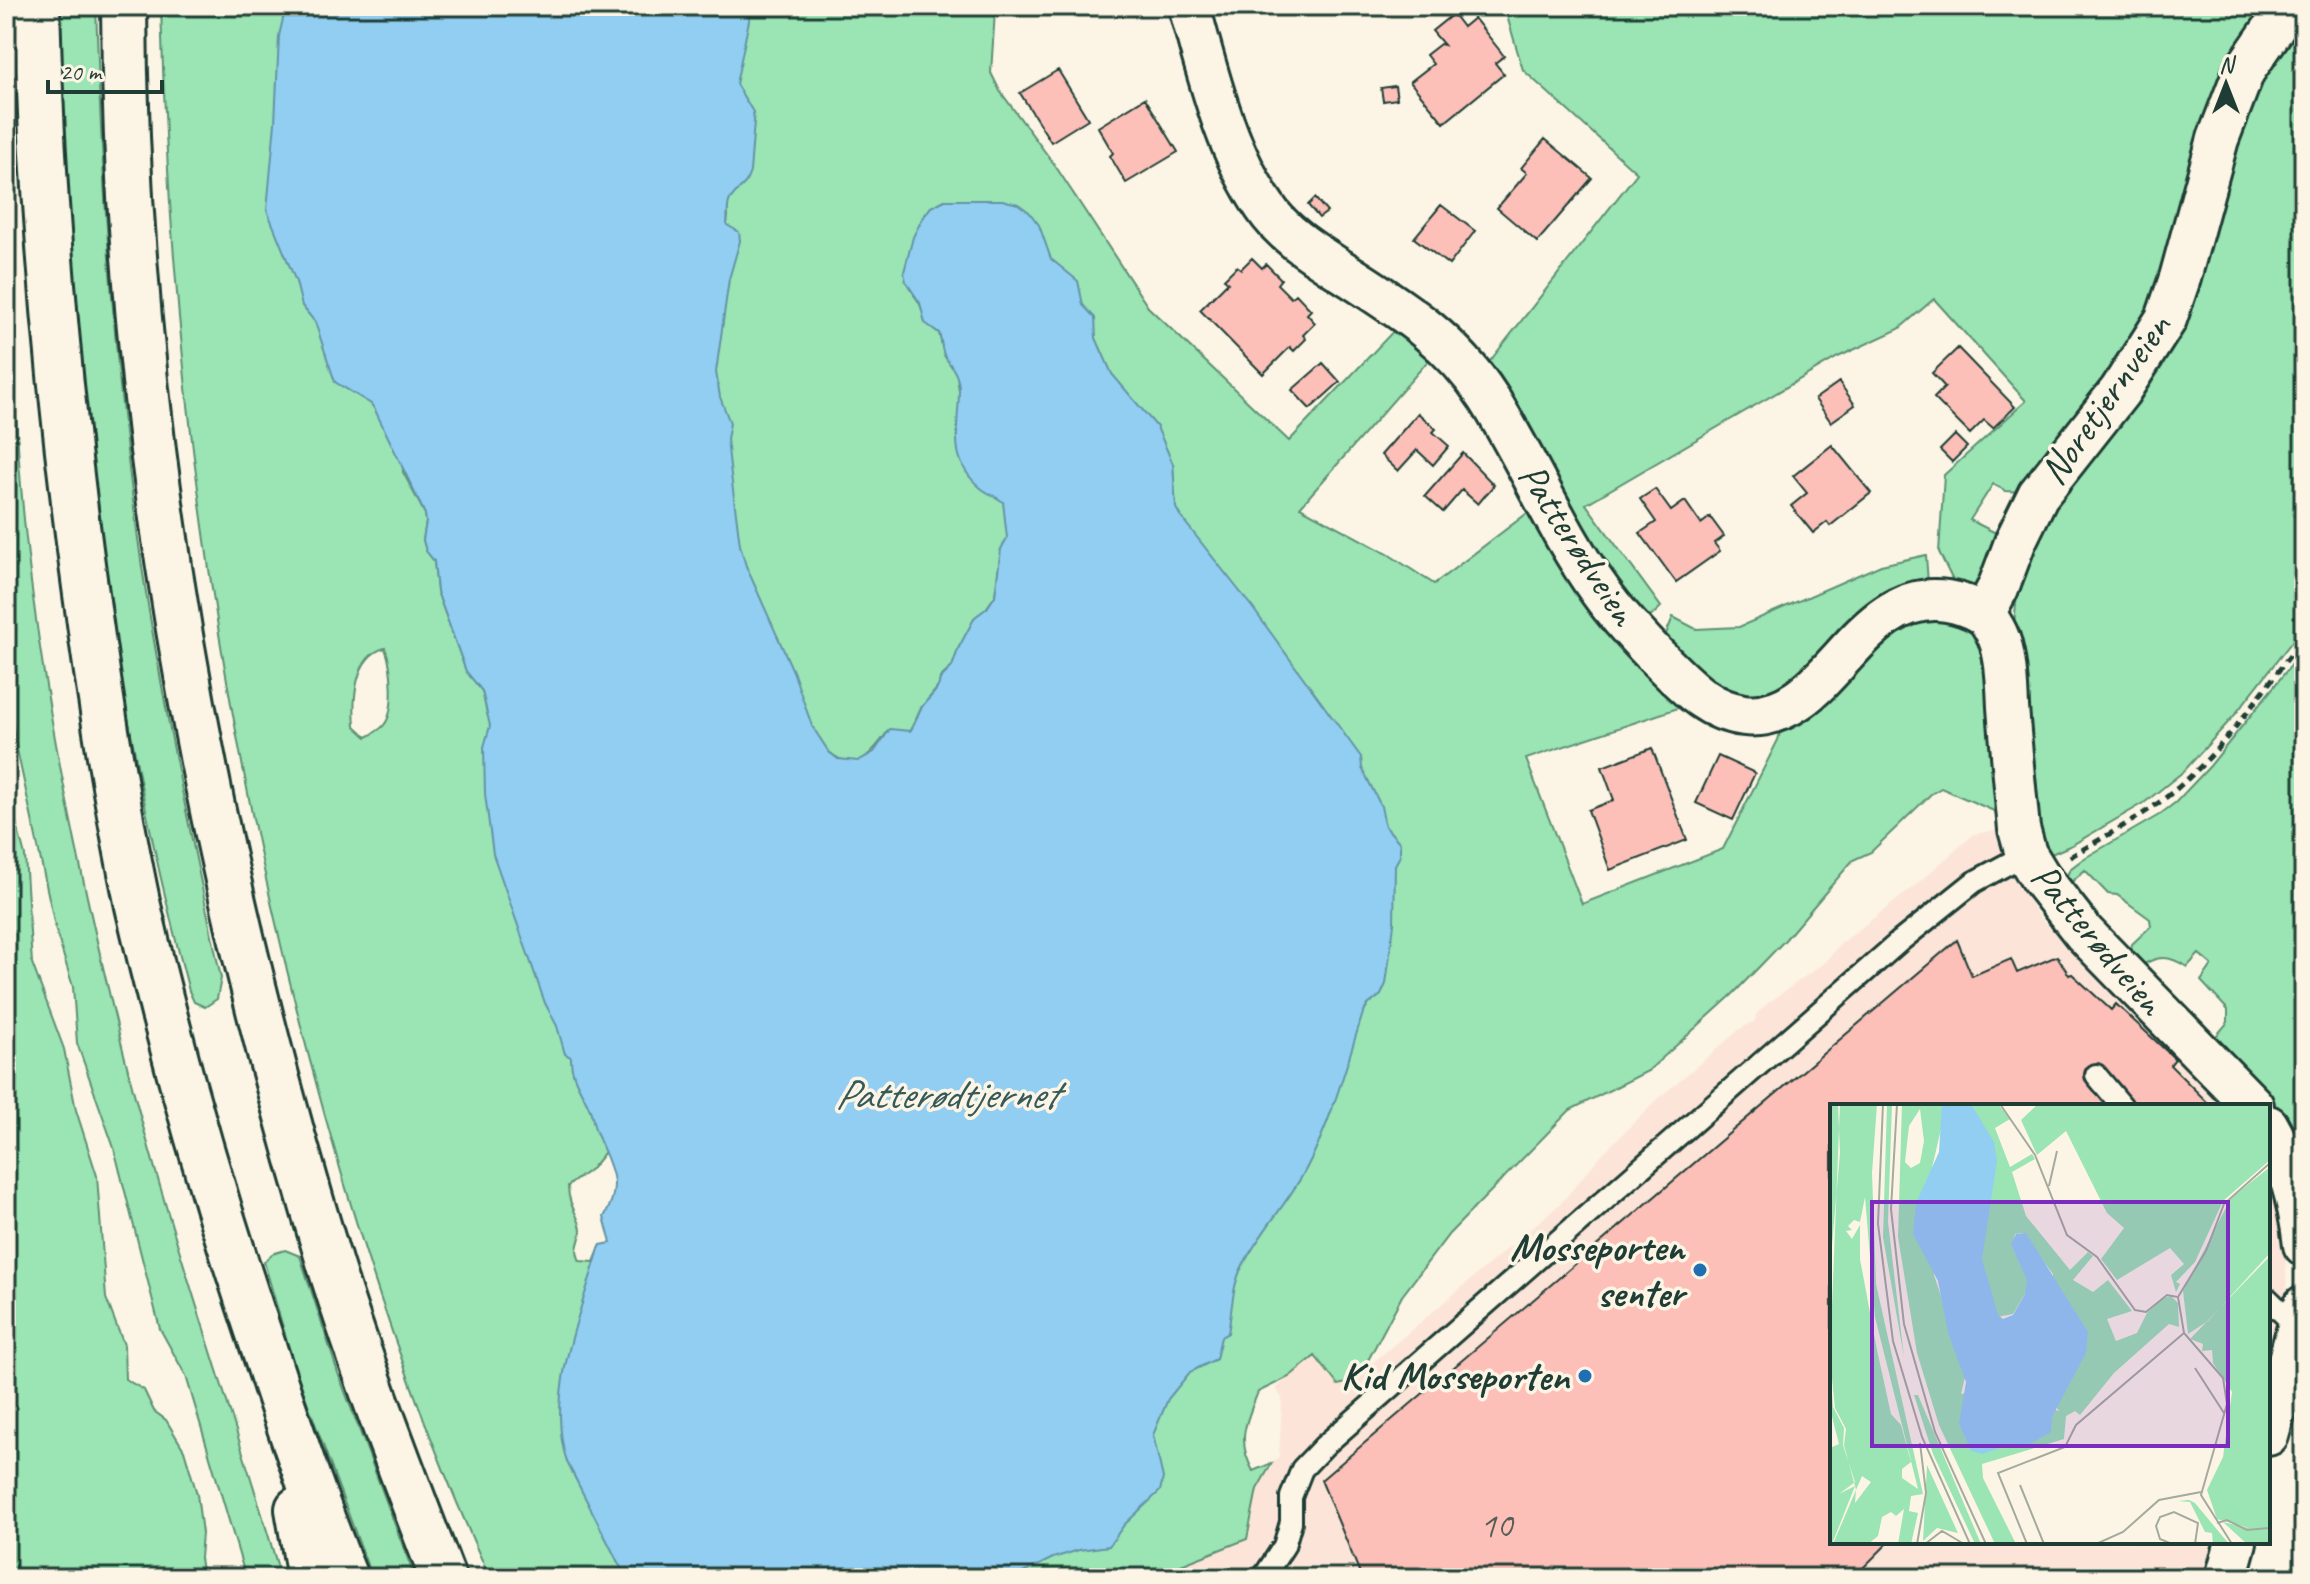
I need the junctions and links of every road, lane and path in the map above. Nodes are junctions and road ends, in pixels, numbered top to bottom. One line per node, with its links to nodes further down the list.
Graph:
1 (37, 6): 16 (highway)
2 (124, 6): 21 (highway)
3 (1189, 6): 5 (street, Patterødveien)
4 (2289, 6): 5 (street, Noretjernveien)
5 (1984, 614): 7 (street, Patterødveien)
6 (2304, 637): 7 (path)
7 (2033, 865): 10 (street, Patterødveien); 22 (lane)
8 (2096, 1075): 9 (lane)
9 (2120, 1104)
10 (2251, 1104)
11 (2270, 1129): 12 (street)
12 (2304, 1245)
13 (2270, 1300): 14 (lane)
14 (2302, 1318): 15 (street)
15 (2277, 1365): 17 (street)
16 (276, 1385): 19 (highway); 20 (highway)
17 (2270, 1419)
18 (2235, 1544): 23 (street)
19 (310, 1578)
20 (345, 1578)
21 (443, 1578)
22 (1263, 1578)
23 (2226, 1578)

